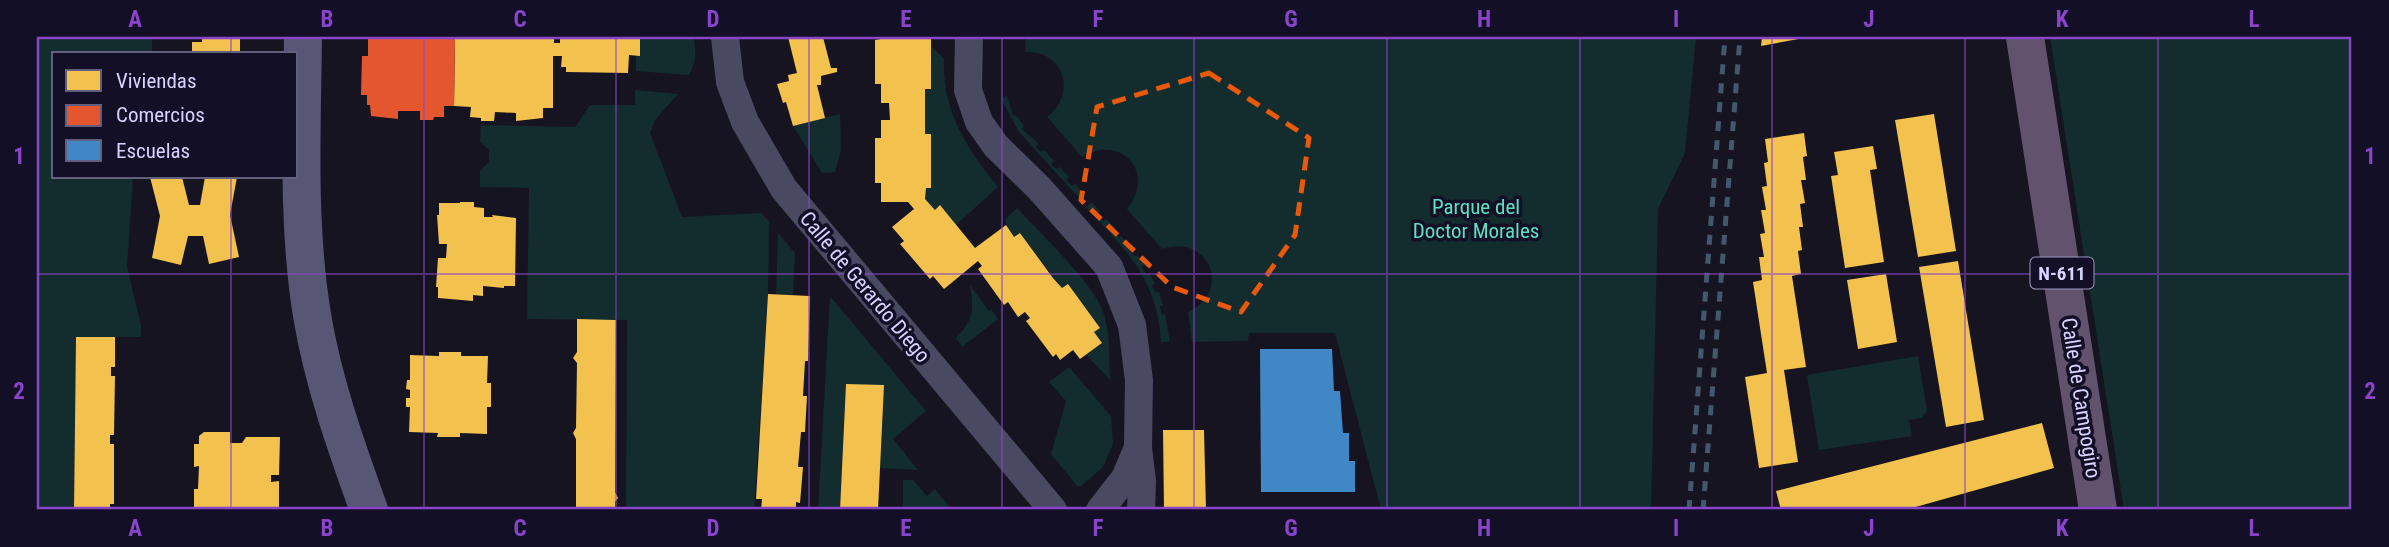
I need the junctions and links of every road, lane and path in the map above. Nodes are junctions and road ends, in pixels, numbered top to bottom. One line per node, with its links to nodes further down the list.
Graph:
1 (303, 37): 6 (main road)
2 (725, 37): 7 (street, Calle de Gerardo Diego)
3 (969, 37): 5 (street)
4 (2025, 37): 10 (highway, Calle de Campogiro / N-611)
5 (1138, 447): 8 (street); 9 (street)
6 (369, 510)
7 (1053, 510)
8 (1100, 510)
9 (1140, 510)
10 (2098, 510)

